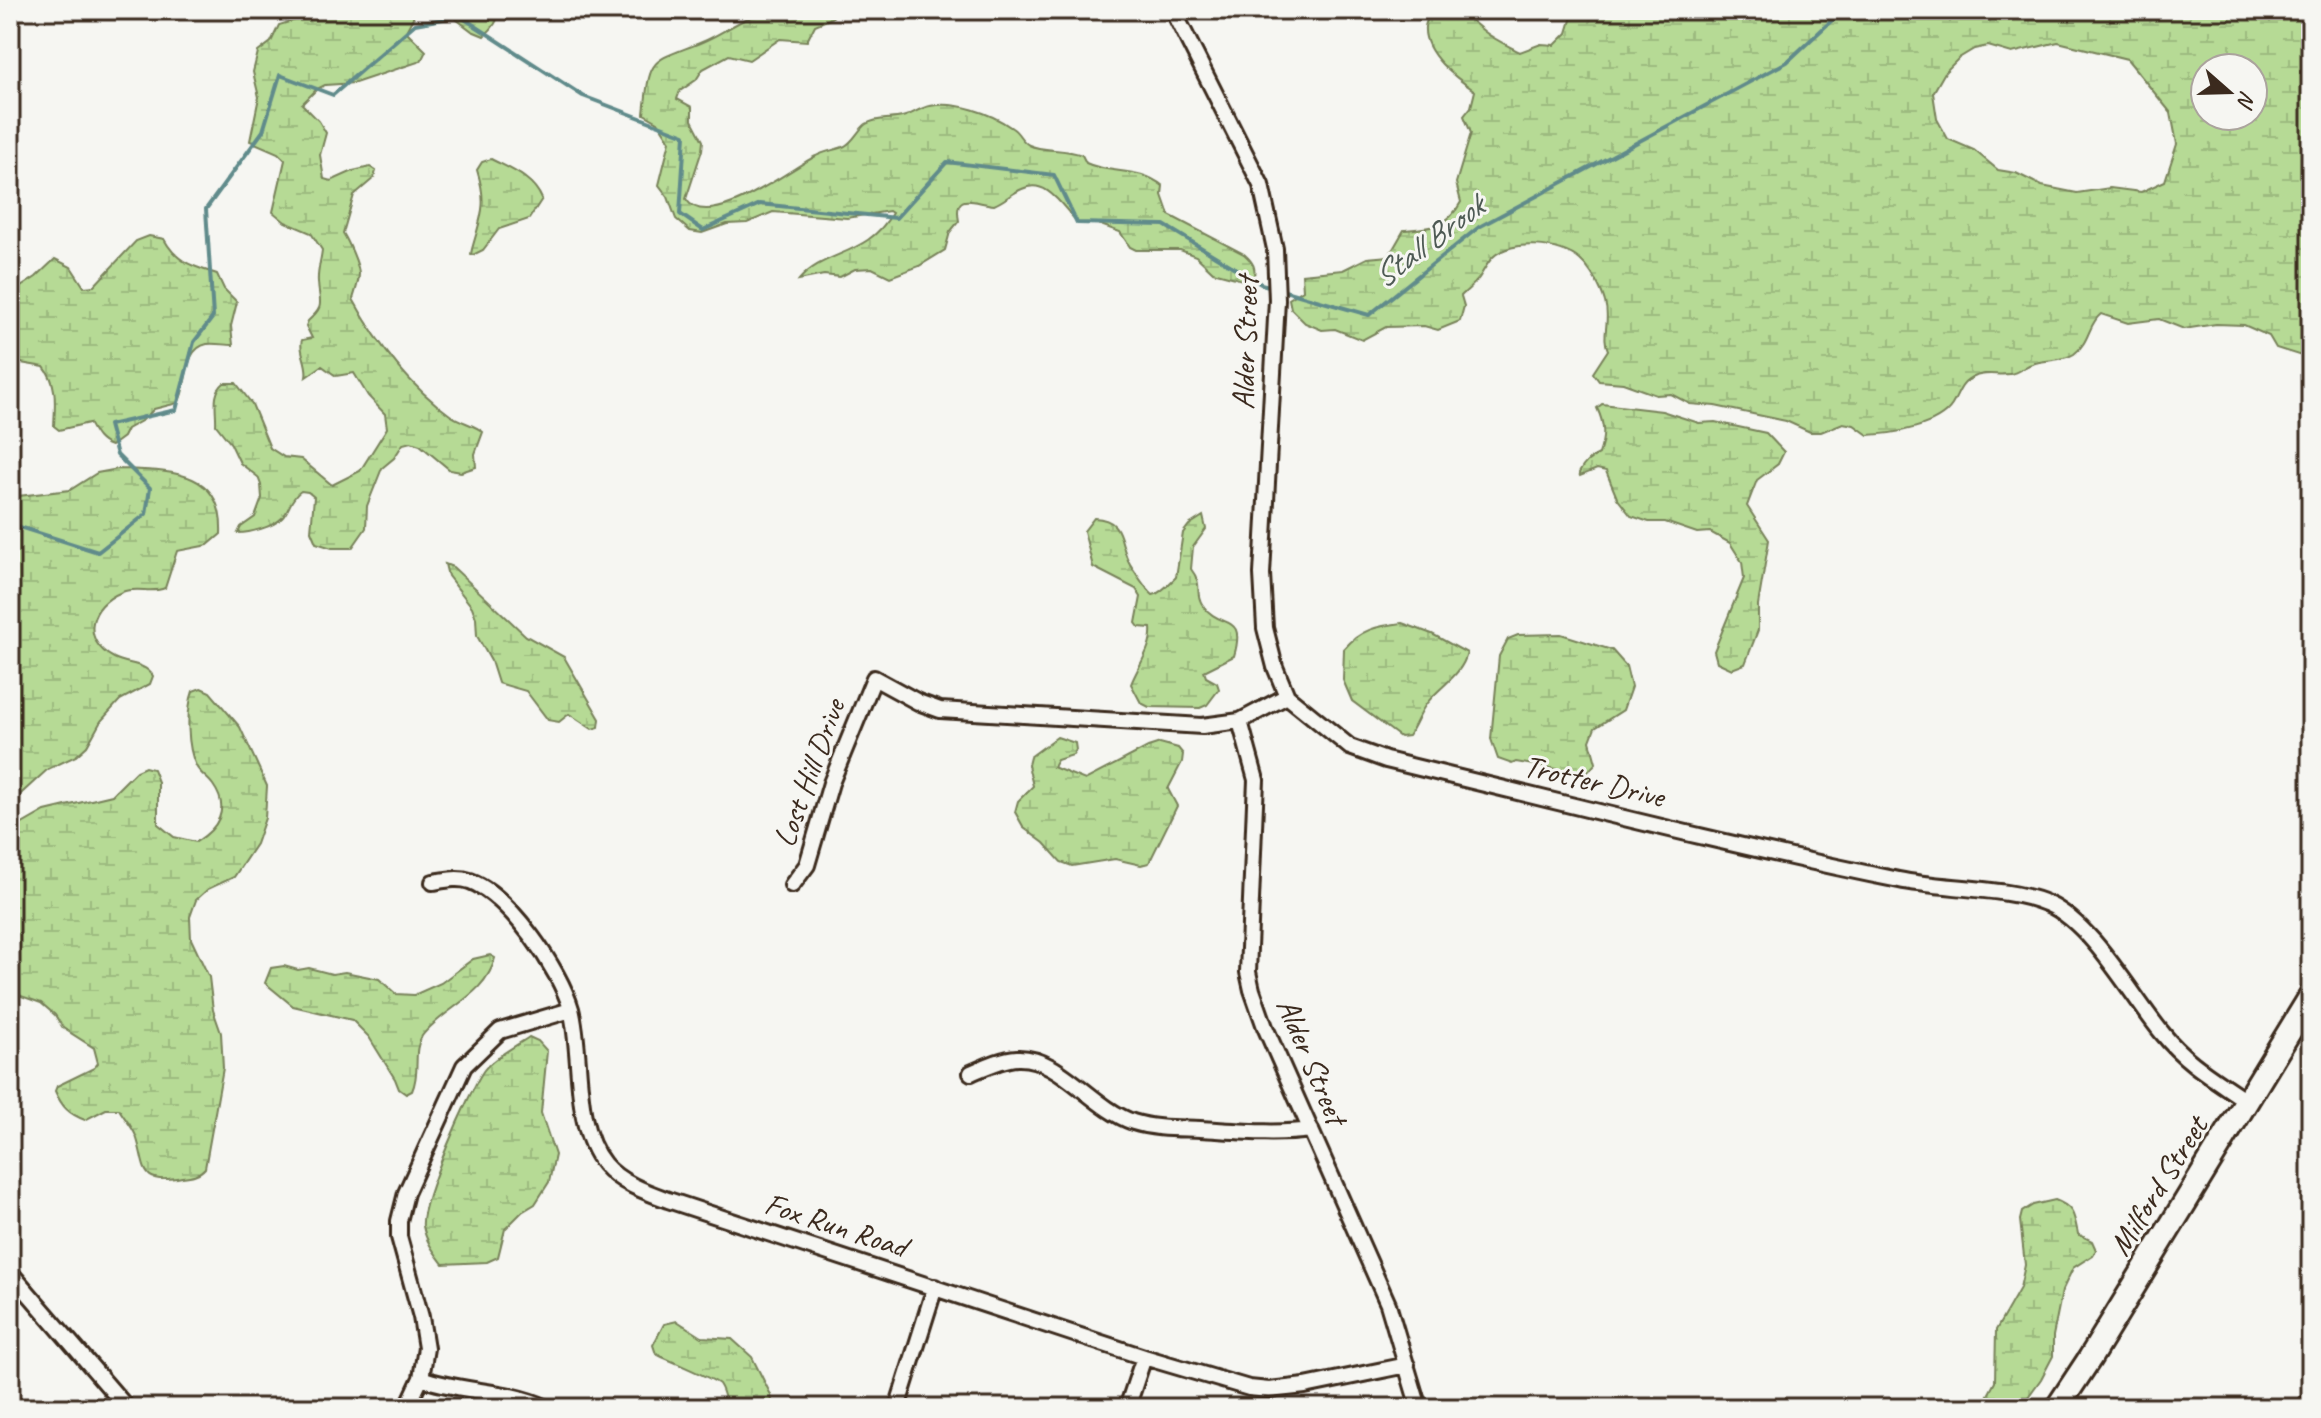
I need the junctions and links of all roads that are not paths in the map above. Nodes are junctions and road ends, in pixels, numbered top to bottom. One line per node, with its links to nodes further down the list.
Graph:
1 (1173, 10): 2 (street, Alder Street)
2 (1287, 696): 3 (street); 9 (street, Trotter Drive)
3 (1240, 721): 5 (street, Lost Hill Drive); 10 (street, Alder Street)
4 (433, 882): 7 (street, Fox Run Road)
5 (792, 885)
6 (2311, 996): 9 (main road, Milford Street)
7 (571, 1010): 12 (street, Fox Run Road); 15 (street)
8 (971, 1073): 10 (street)
9 (2248, 1102): 23 (main road, Milford Street)
10 (1311, 1130): 14 (street, Alder Street)
11 (11, 1276): 17 (street)
12 (935, 1287): 13 (street, Fox Run Road); 20 (street)
13 (1144, 1357): 14 (street, Fox Run Road); 21 (street)
14 (1407, 1365): 22 (street, Alder Street)
15 (421, 1378): 18 (street); 19 (street)
16 (2311, 1399): 24 (street)
17 (127, 1408)
18 (407, 1408)
19 (547, 1408)
20 (897, 1408)
21 (1127, 1408)
22 (1419, 1408)
23 (2057, 1408)
24 (2303, 1408)

